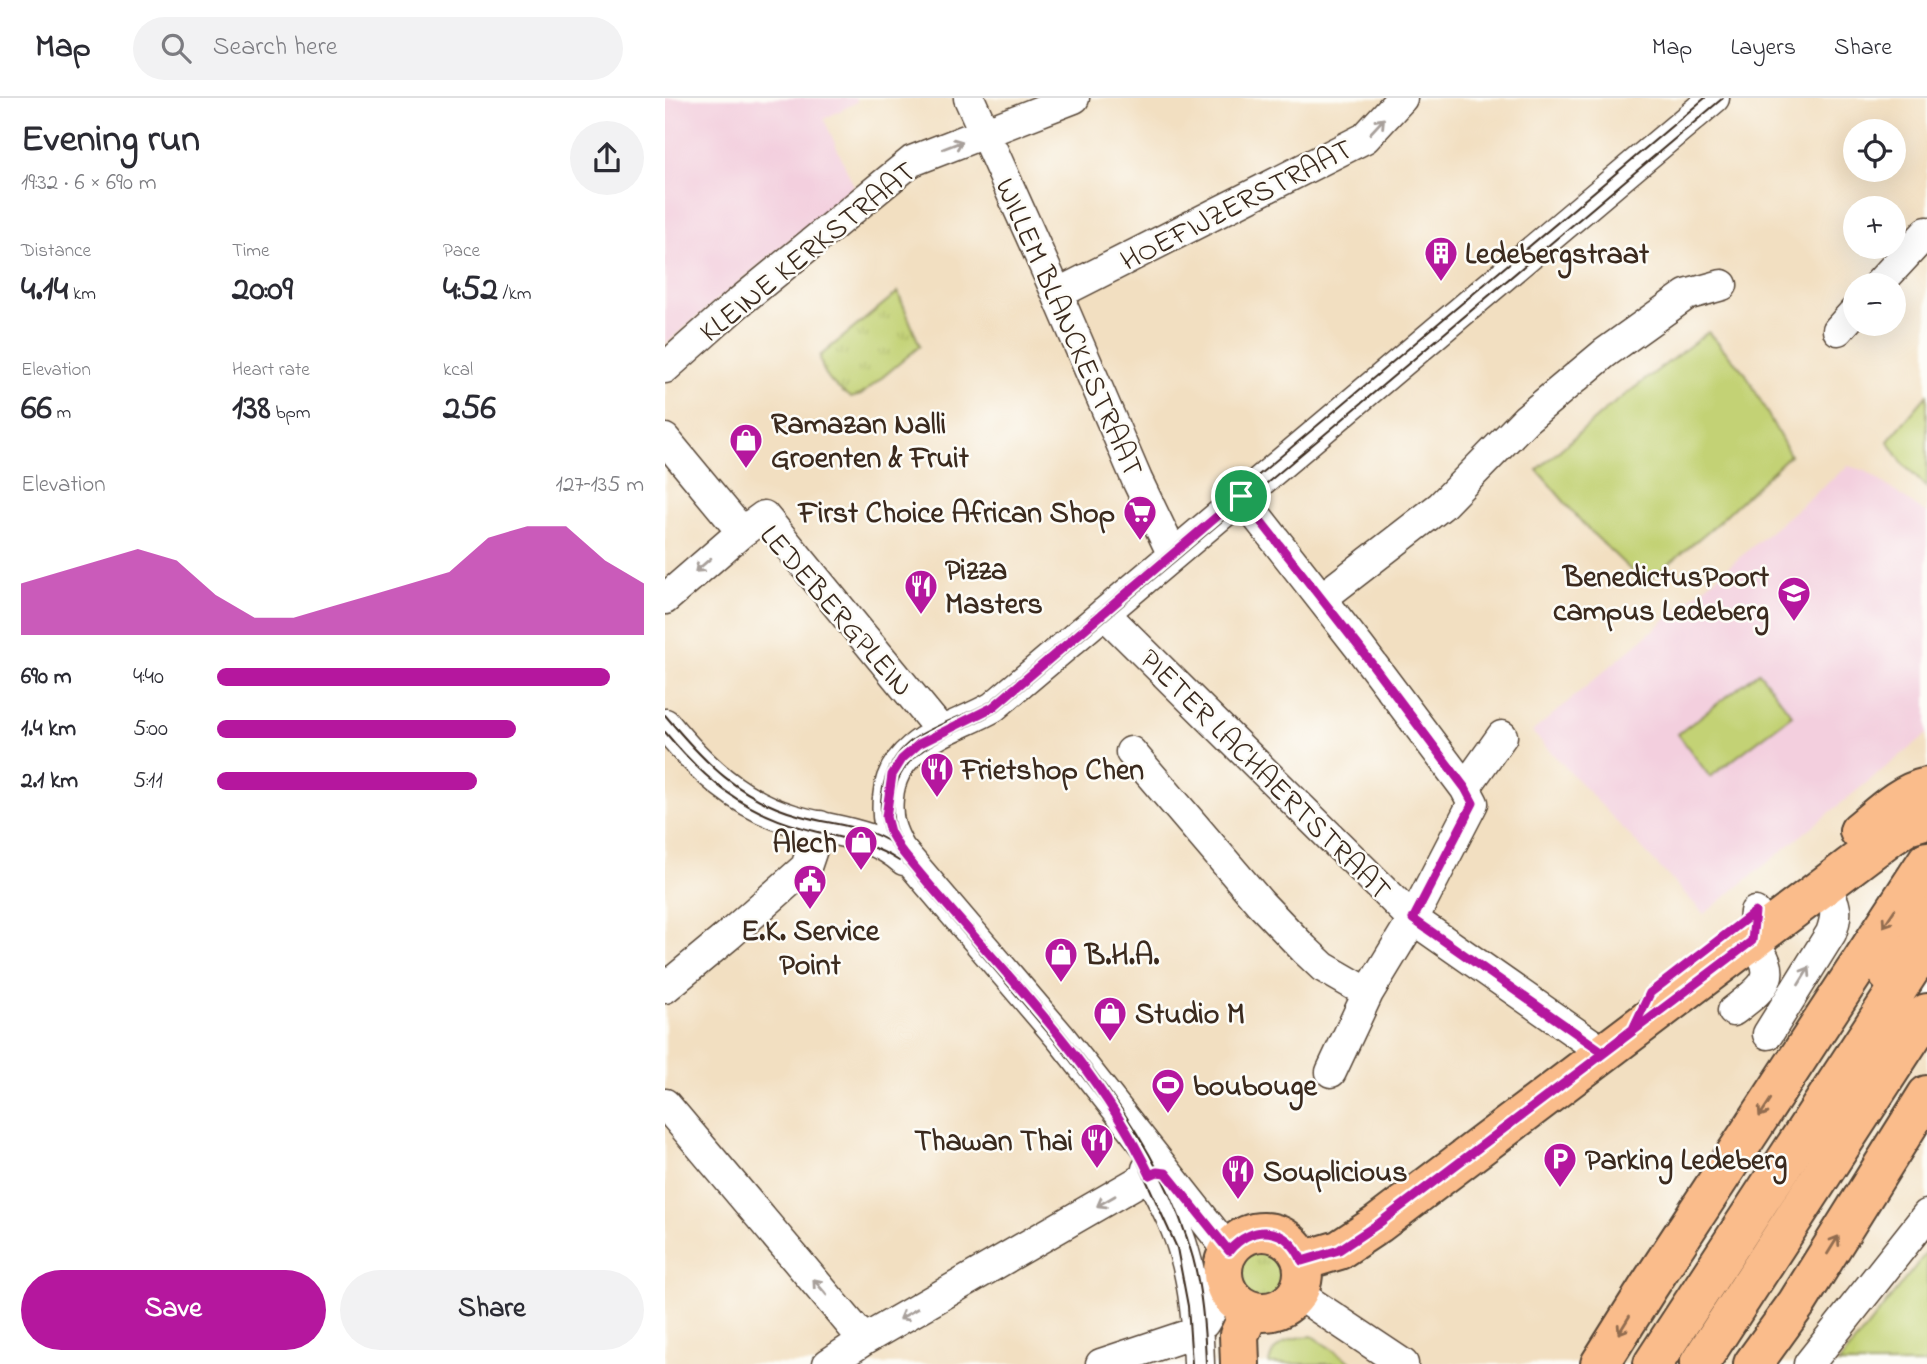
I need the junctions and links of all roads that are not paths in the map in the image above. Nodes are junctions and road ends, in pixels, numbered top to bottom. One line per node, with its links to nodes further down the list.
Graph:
1 (969, 98): 5 (street, WILLEM BLANCKESTRAAT)
2 (1074, 98): 5 (street, KLEINE KERKSTRAAT)
3 (1402, 98): 9 (street, HOEFIJZERSTRAAT, one-way to 3)
4 (1714, 98): 12 (street)
5 (985, 133): 9 (street, WILLEM BLANCKESTRAAT); 10 (street, KLEINE KERKSTRAAT, one-way to 5)
6 (1927, 232): 7 (street)
7 (1889, 273)
8 (1722, 285): 15 (street)
9 (1057, 294): 14 (street, WILLEM BLANCKESTRAAT)
10 (665, 368)
11 (665, 439): 13 (street)
12 (1241, 496): 14 (street); 15 (street)
13 (742, 532): 16 (street, LEDEBERGPLEIN, one-way to 16); 19 (street, LEDEBERGPLEIN)
14 (1173, 555): 17 (street)
15 (1322, 598): 23 (street)
16 (665, 599)
17 (1104, 614): 19 (street); 29 (street, PIETER LACHAERTSTRAAT)
18 (665, 724): 24 (street)
19 (941, 732): 26 (street)
20 (1502, 736): 23 (street)
21 (1131, 752): 34 (street)
22 (1923, 794): 27 (main road); 30 (main road)
23 (1469, 795): 29 (street)
24 (820, 826): 26 (street); 33 (street)
25 (1927, 861): 55 (main road, one-way to 55)
26 (920, 874): 42 (street)
27 (1824, 887): 30 (main road); 37 (street, one-way to 27)
28 (1927, 910): 56 (main road)
29 (1413, 919): 34 (street); 38 (street, PIETER LACHAERTSTRAAT)
30 (1754, 927): 35 (street); 38 (main road)
31 (1927, 944): 57 (main road)
32 (1927, 971): 58 (main road)
33 (665, 988)
34 (1368, 993): 39 (street)
35 (1733, 1011)
36 (1927, 1013): 59 (main road)
37 (1768, 1034)
38 (1603, 1052): 45 (main road)
39 (1331, 1072)
40 (1927, 1095): 47 (main road, one-way to 40)
41 (665, 1104): 49 (street, one-way to 41)
42 (1158, 1174): 44 (street); 48 (street); 49 (street, one-way to 49)
43 (1927, 1215): 62 (street)
44 (1229, 1251): 45 (main road); 46 (main road)
45 (1300, 1278): 46 (main road); 54 (street)
46 (1239, 1303): 48 (street); 53 (main road)
47 (1797, 1303): 60 (main road); 61 (main road)
48 (1197, 1330): 51 (street); 52 (street)
49 (864, 1340): 50 (street)
50 (828, 1364)
51 (1101, 1364)
52 (1199, 1364)
53 (1240, 1364)
54 (1403, 1364)
55 (1600, 1364)
56 (1646, 1364)
57 (1653, 1364)
58 (1681, 1364)
59 (1699, 1364)
60 (1753, 1364)
61 (1767, 1364)
62 (1808, 1364)

